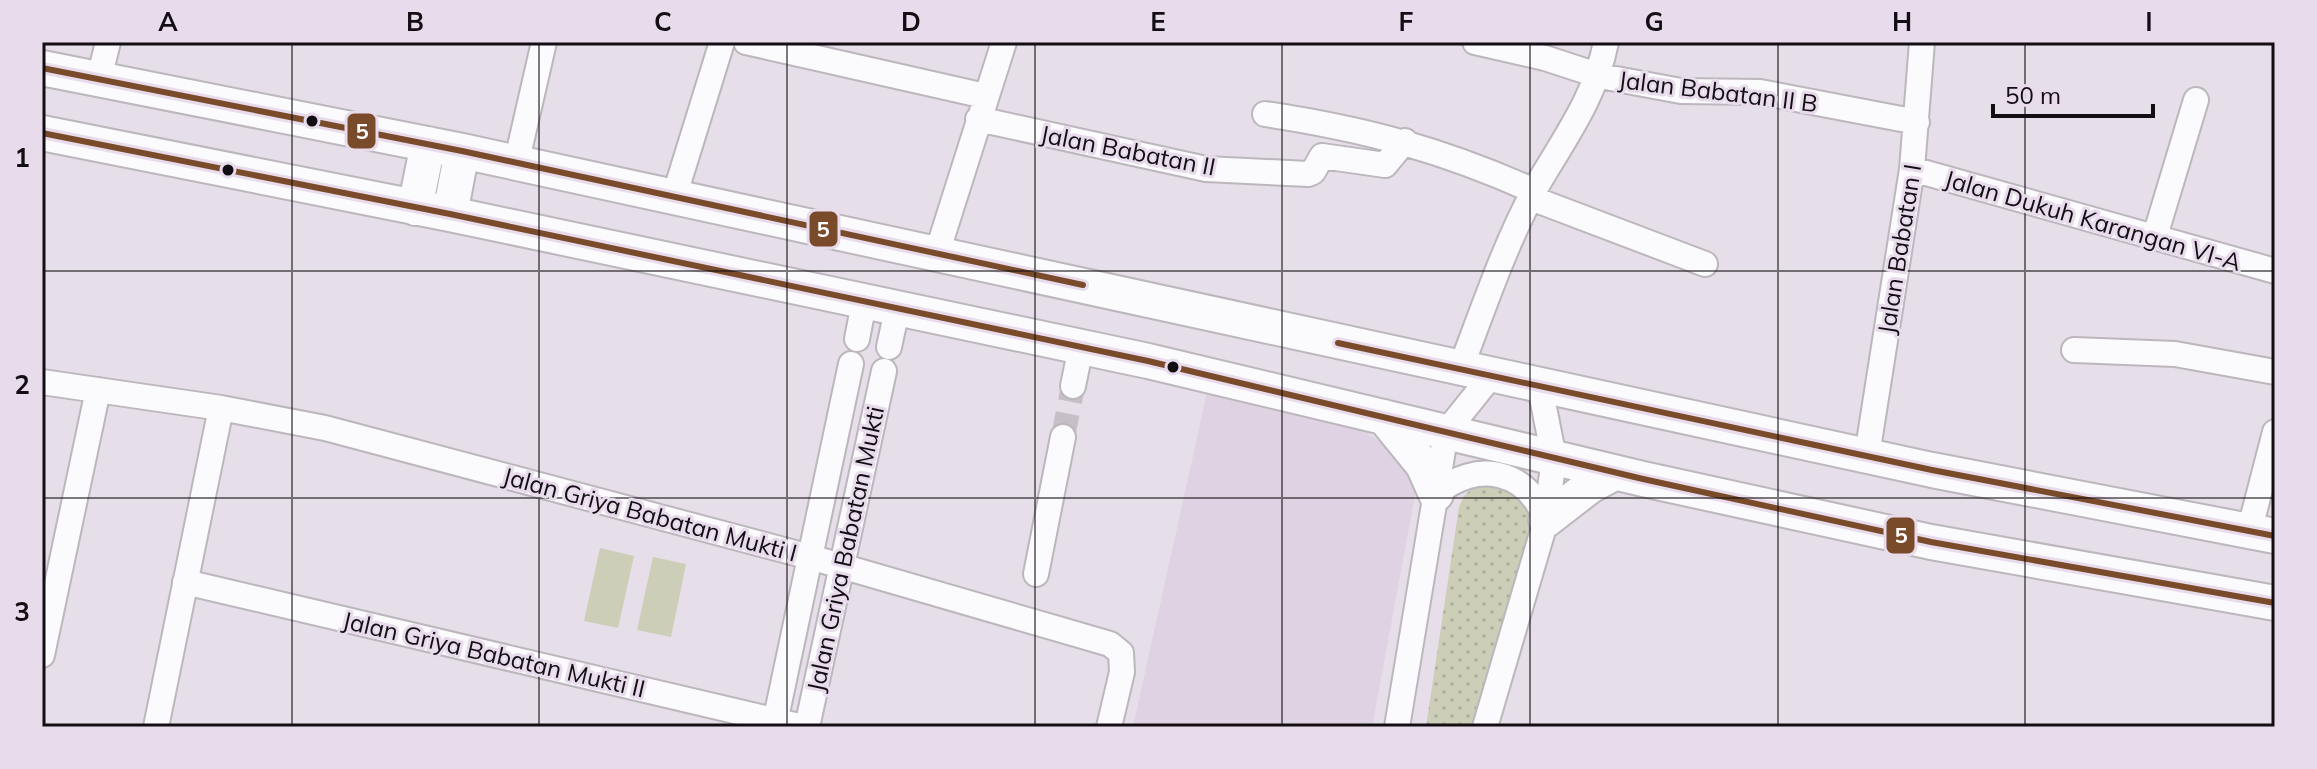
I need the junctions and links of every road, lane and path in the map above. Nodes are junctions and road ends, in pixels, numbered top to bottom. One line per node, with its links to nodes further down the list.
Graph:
1 (108, 42): 11 (street)
2 (544, 42): 18 (street)
3 (722, 42): 23 (street)
4 (746, 42): 13 (street)
5 (1004, 42): 13 (street)
6 (1475, 42): 10 (street, Jalan Babatan II B)
7 (1606, 42): 10 (street)
8 (1922, 42): 15 (street, Jalan Babatan I)
9 (42, 68): 11 (main road)
10 (1589, 73): 15 (street, Jalan Babatan II B); 22 (street)
11 (99, 79): 20 (main road)
12 (2196, 100): 24 (street)
13 (982, 107): 17 (street, Jalan Babatan II); 25 (street)
14 (1265, 114): 17 (street)
15 (1917, 122): 19 (street, Jalan Babatan I)
16 (42, 133): 20 (main road)
17 (1405, 141): 22 (street)
18 (516, 164): 21 (main road); 23 (main road)
19 (1912, 169): 24 (street, Jalan Dukuh Karangan VI-A); 46 (street, Jalan Babatan I)
20 (422, 175): 21 (main road); 21 (main road)
21 (456, 182): 28 (main road)
22 (1529, 191): 26 (street); 35 (street)
23 (674, 197): 25 (main road)
24 (2155, 236): 27 (street, Jalan Dukuh Karangan VI-A)
25 (937, 253): 35 (main road)
26 (1705, 264)
27 (2275, 271)
28 (864, 303): 29 (main road); 30 (street)
29 (897, 310): 31 (street); 32 (main road)
30 (857, 339)
31 (889, 347)
32 (1081, 347): 37 (street); 41 (main road)
33 (2074, 350): 34 (street)
34 (2275, 372)
35 (1478, 377): 39 (main road); 42 (street)
36 (42, 382): 38 (street, Jalan Griya Babatan Mukti I)
37 (1073, 386)
38 (98, 390): 40 (street, Jalan Griya Babatan Mukti I); 56 (street)
39 (1541, 391): 45 (street); 46 (main road)
40 (221, 408): 51 (street, Jalan Griya Babatan Mukti I); 54 (street)
41 (1384, 417): 42 (main road); 48 (main road)
42 (1450, 428): 45 (main road); 48 (street)
43 (2275, 432): 50 (street)
44 (1063, 437): 53 (street)
45 (1553, 452): 47 (main road); 49 (street)
46 (1867, 455): 50 (main road)
47 (1614, 473): 49 (main road); 55 (main road)
48 (1436, 494): 49 (street); 61 (street)
49 (1546, 520): 62 (street)
50 (2262, 534)
51 (810, 557): 52 (street, Jalan Griya Babatan Mukti I); 52 (street, Jalan Griya Babatan Mukti); 57 (street, Jalan Griya Babatan Mukti)
52 (842, 566): 59 (street, Jalan Griya Babatan Mukti); 60 (street, Jalan Griya Babatan Mukti I)
53 (1036, 574)
54 (185, 582): 57 (street, Jalan Griya Babatan Mukti II); 58 (street)
55 (2275, 603)
56 (42, 655)
57 (775, 723): 59 (street, Jalan Griya Babatan Mukti II)
58 (156, 727)
59 (805, 727)
60 (1109, 727)
61 (1397, 727)
62 (1485, 727)

